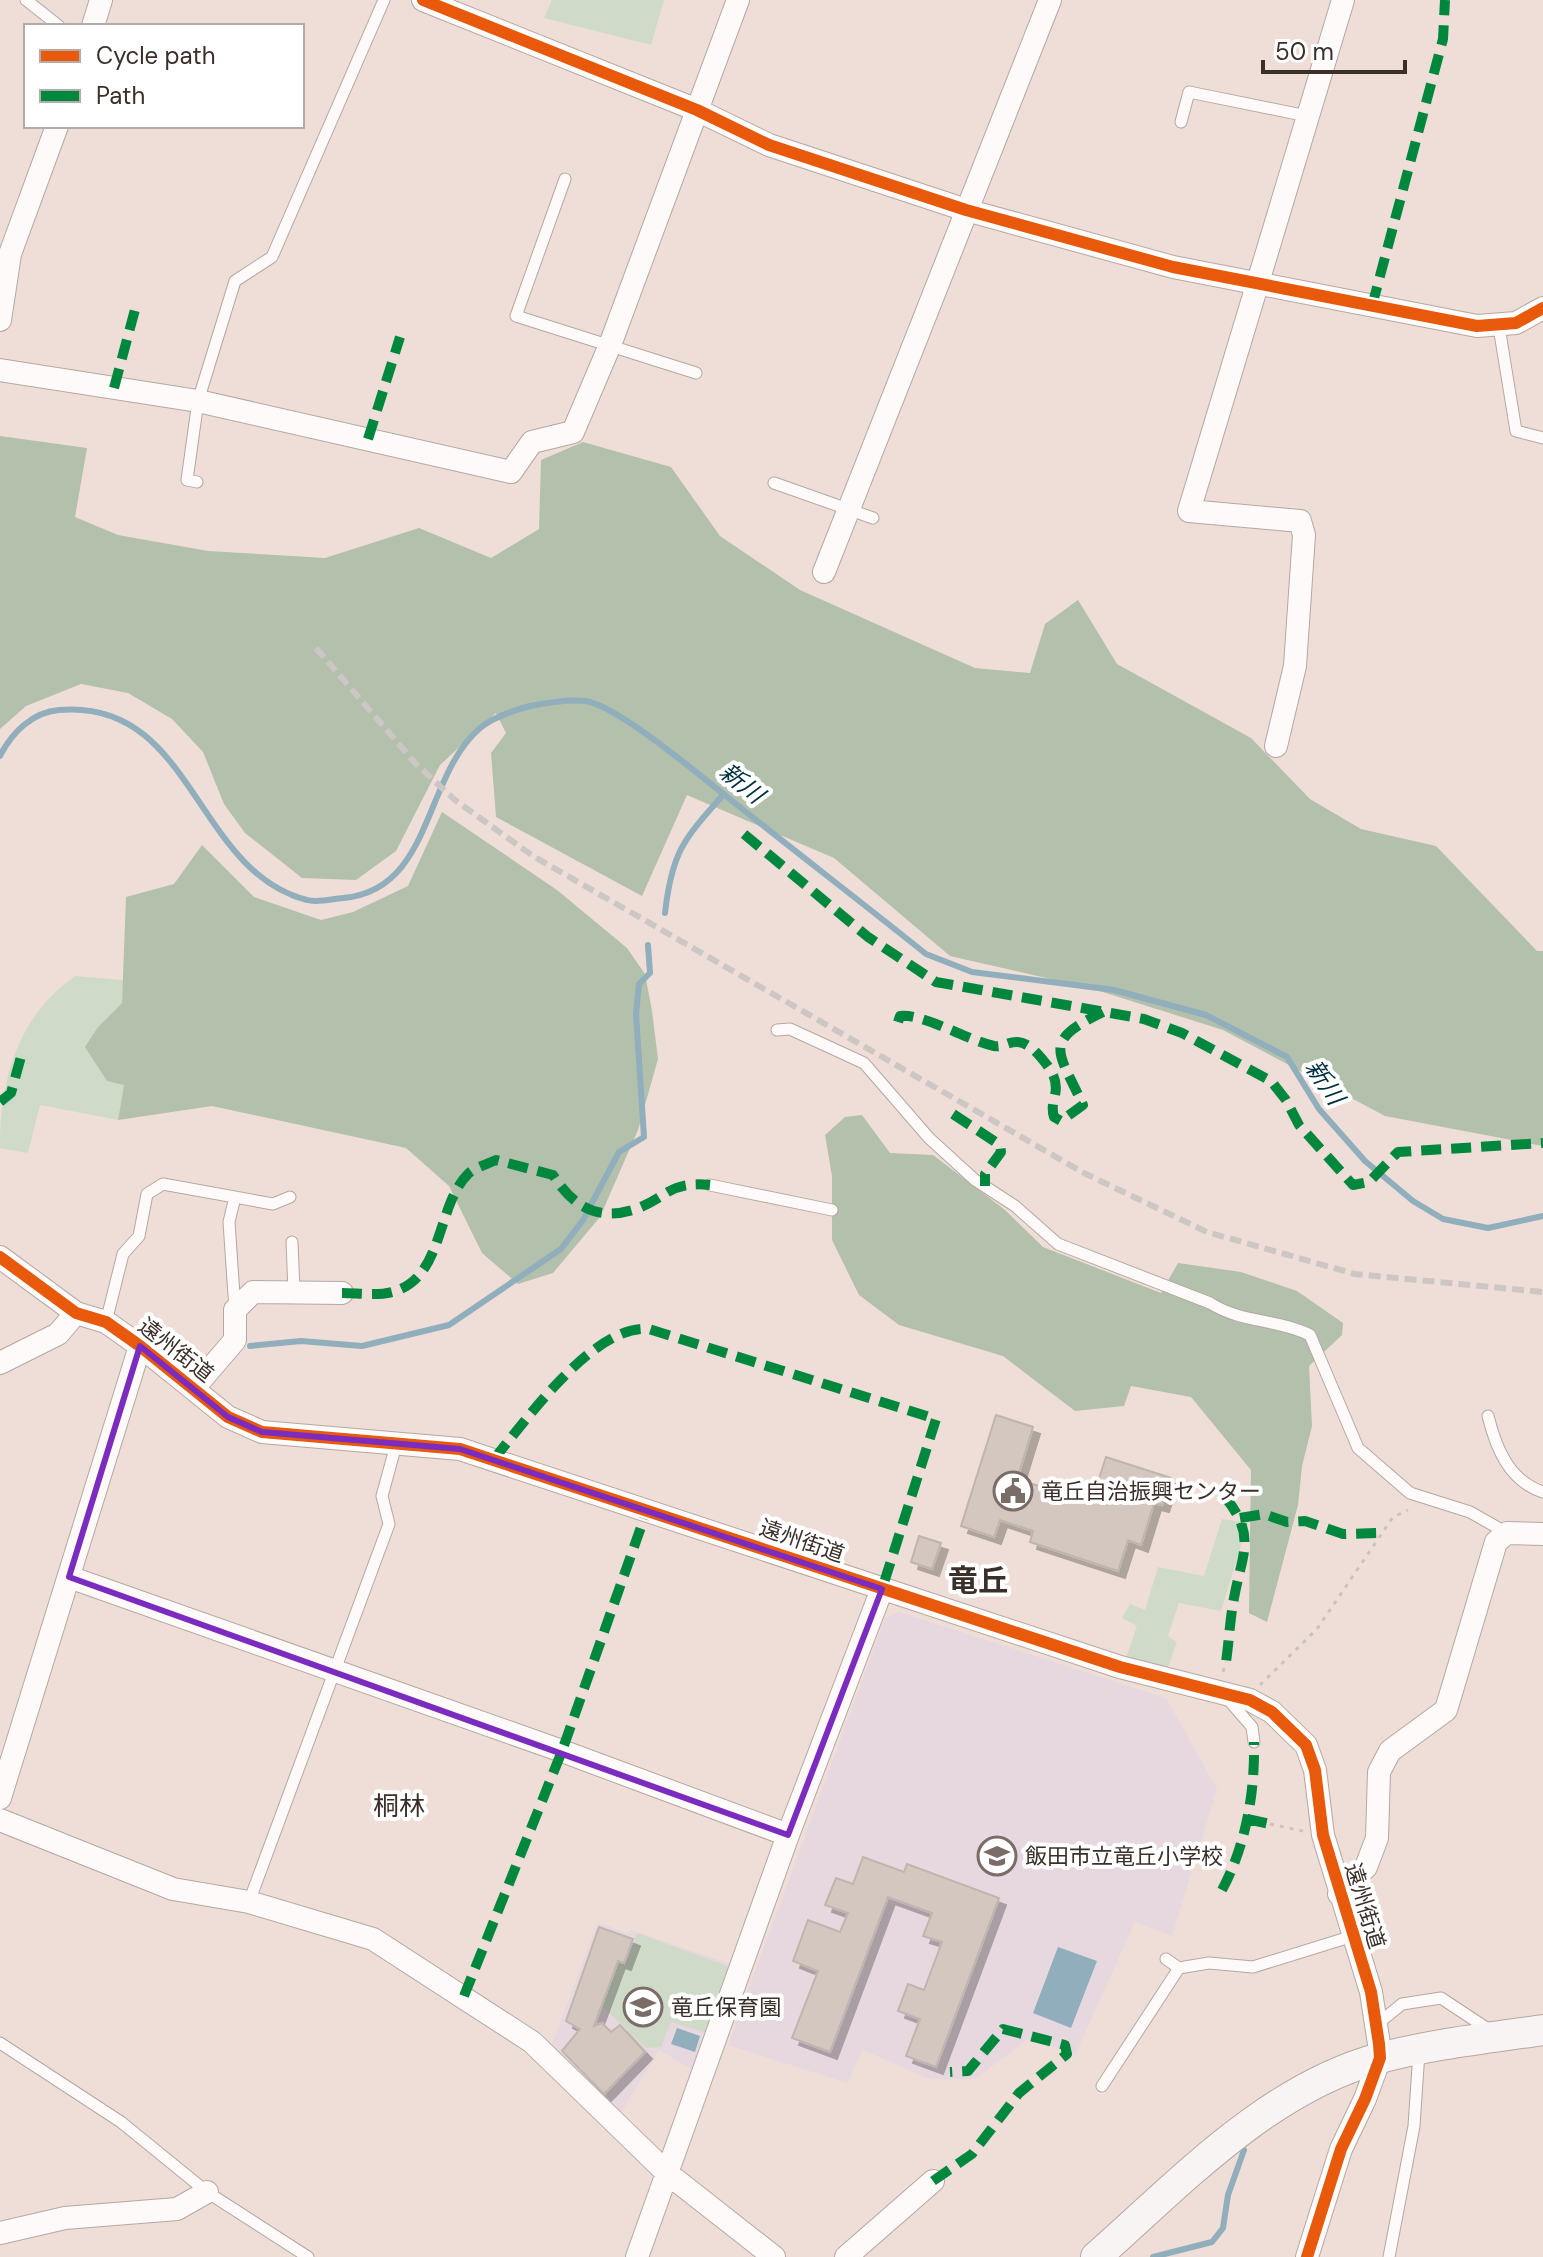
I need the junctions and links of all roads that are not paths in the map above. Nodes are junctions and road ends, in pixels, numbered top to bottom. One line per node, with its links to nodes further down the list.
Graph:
1 (26, 0): 8 (lane)
2 (101, 0): 9 (street)
3 (384, 0): 23 (lane)
4 (423, 0): 10 (street)
5 (738, 0): 10 (street)
6 (1050, 0): 15 (street)
7 (1343, 0): 11 (street)
8 (56, 24)
9 (94, 24)
10 (697, 110): 15 (street); 20 (street)
11 (1307, 116): 12 (lane); 16 (street)
12 (1181, 122)
13 (56, 128): 18 (street)
14 (565, 179): 20 (lane)
15 (966, 210): 16 (street); 27 (street)
16 (1255, 284): 19 (street); 30 (street)
17 (1543, 308): 19 (street)
18 (0, 320)
19 (1499, 327): 24 (lane)
20 (610, 345): 22 (lane); 23 (street)
21 (0, 370): 23 (street)
22 (696, 373)
23 (198, 401): 25 (lane)
24 (1543, 438)
25 (197, 482)
26 (774, 483): 27 (lane)
27 (849, 509): 28 (lane); 29 (street)
28 (873, 518)
29 (824, 572)
30 (1276, 746)
31 (777, 1030): 49 (lane)
32 (710, 1185): 35 (lane)
33 (235, 1197): 34 (lane); 40 (lane); 42 (lane)
34 (290, 1197)
35 (832, 1210)
36 (292, 1242): 38 (lane)
37 (0, 1257): 41 (street, 遠州街道)
38 (294, 1291): 39 (street); 40 (street)
39 (342, 1293)
40 (235, 1310): 45 (street)
41 (76, 1313): 42 (street, 遠州街道); 44 (street)
42 (106, 1322): 43 (street, 遠州街道)
43 (140, 1346): 45 (street, 遠州街道); 51 (street)
44 (0, 1363)
45 (194, 1388): 47 (street, 遠州街道)
46 (1488, 1416): 48 (lane)
47 (396, 1445): 52 (street, 遠州街道); 53 (lane)
48 (1543, 1492)
49 (1507, 1533): 50 (street); 59 (street)
50 (1543, 1534)
51 (69, 1577): 53 (street); 56 (street)
52 (882, 1589): 54 (street, 遠州街道); 58 (street)
53 (335, 1670): 58 (street); 60 (lane)
54 (1224, 1694): 55 (lane); 59 (street, 遠州街道)
55 (1254, 1742)
56 (0, 1798)
57 (0, 1820): 60 (street)
58 (788, 1835): 71 (street)
59 (1339, 1894): 61 (street, 遠州街道)
60 (249, 1902): 71 (street)
61 (1353, 1936): 63 (lane); 64 (street, 遠州街道)
62 (1166, 1959): 63 (lane)
63 (1179, 1968): 70 (lane)
64 (1376, 2025): 66 (lane); 69 (street, 遠州街道)
65 (1543, 2030): 66 (street)
66 (1498, 2037): 68 (street)
67 (0, 2043): 73 (lane)
68 (1419, 2050): 69 (street); 81 (lane)
69 (1380, 2058): 79 (street); 80 (street)
70 (1102, 2086)
71 (667, 2173): 76 (street); 77 (street)
72 (933, 2181): 78 (street)
73 (207, 2192): 74 (street); 75 (lane)
74 (0, 2233)
75 (308, 2257)
76 (637, 2257)
77 (774, 2257)
78 (846, 2257)
79 (1096, 2257)
80 (1307, 2257)
81 (1389, 2257)

